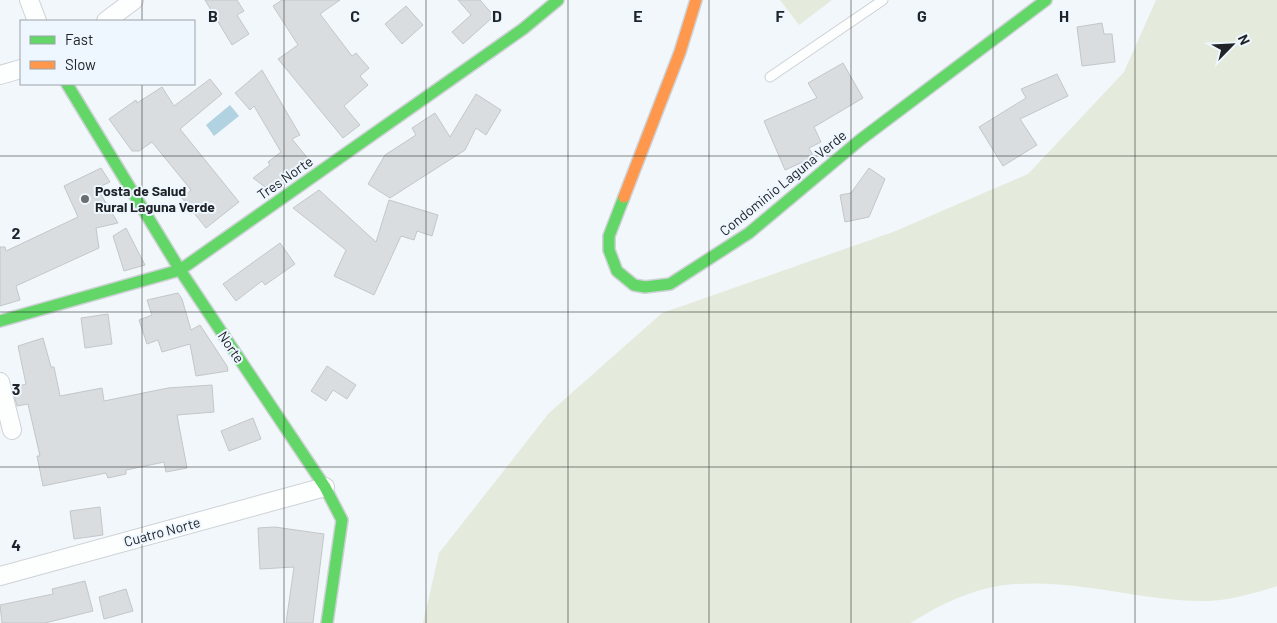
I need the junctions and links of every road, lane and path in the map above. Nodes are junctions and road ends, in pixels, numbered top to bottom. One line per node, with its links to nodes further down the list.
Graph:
1 (29, 0): 7 (street)
2 (134, 0): 8 (street)
3 (558, 0): 13 (street, Tres Norte)
4 (696, 0): 6 (street, Condominio Laguna Verde)
5 (883, 0): 11 (lane)
6 (1046, 0)
7 (37, 20)
8 (107, 20)
9 (20, 69): 10 (street)
10 (0, 75)
11 (770, 77)
12 (68, 85): 13 (street, Norte)
13 (180, 270): 14 (street, Tres Norte); 17 (street, Norte)
14 (0, 321)
15 (0, 382): 16 (street)
16 (12, 430)
17 (325, 487): 18 (street, Cuatro Norte); 19 (street, Norte)
18 (0, 576)
19 (327, 623)

